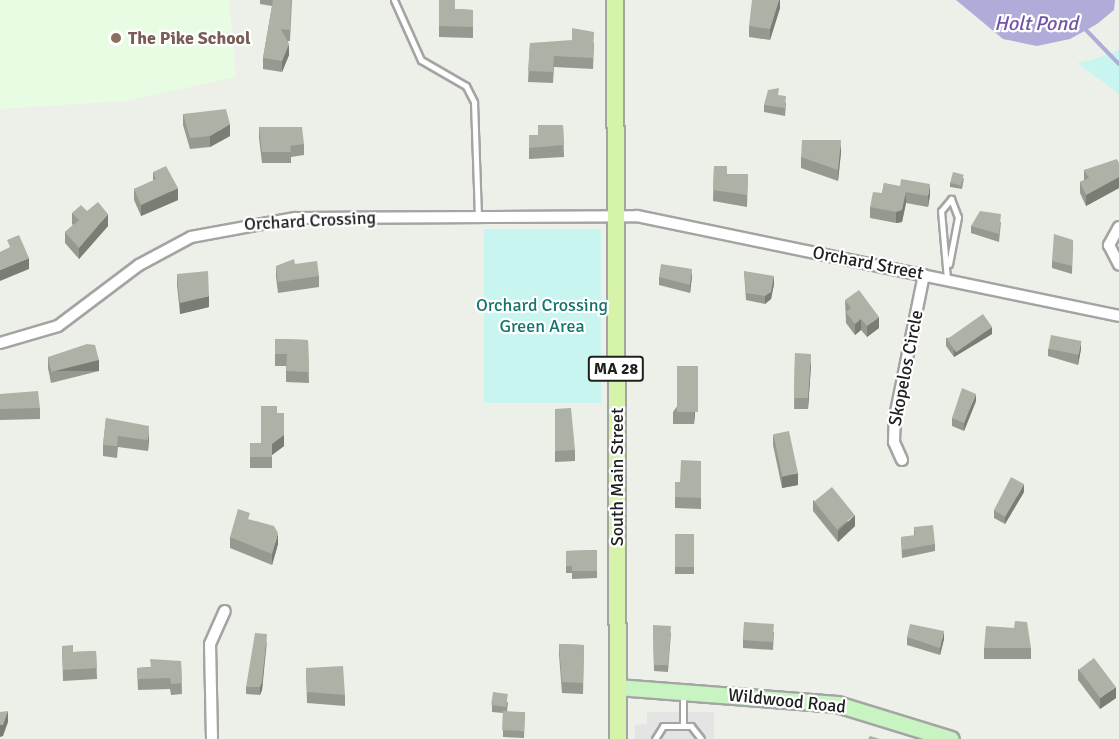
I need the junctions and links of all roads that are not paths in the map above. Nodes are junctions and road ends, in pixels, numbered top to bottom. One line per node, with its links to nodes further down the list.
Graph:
1 (394, 0): 4 (lane)
2 (615, 0): 3 (main road, South Main Street / MA 28)
3 (616, 214): 4 (street, Orchard Crossing); 8 (street, Orchard Street); 14 (main road, South Main Street / MA 28)
4 (478, 217): 11 (street, Orchard Crossing)
5 (1119, 227): 7 (street)
6 (948, 264): 6 (lane); 9 (lane)
7 (1119, 266)
8 (924, 274): 9 (street, Orchard Street); 12 (street, Skopelos Circle)
9 (947, 279): 10 (street, Orchard Street)
10 (1119, 316)
11 (0, 343)
12 (902, 460)
13 (225, 611): 17 (street)
14 (617, 687): 15 (street, Wildwood Road); 18 (main road, South Main Street / MA 28)
15 (683, 692): 16 (lane); 21 (street, Wildwood Road)
16 (683, 726): 19 (lane); 20 (lane)
17 (212, 739)
18 (618, 739)
19 (655, 739)
20 (701, 739)
21 (951, 739)

